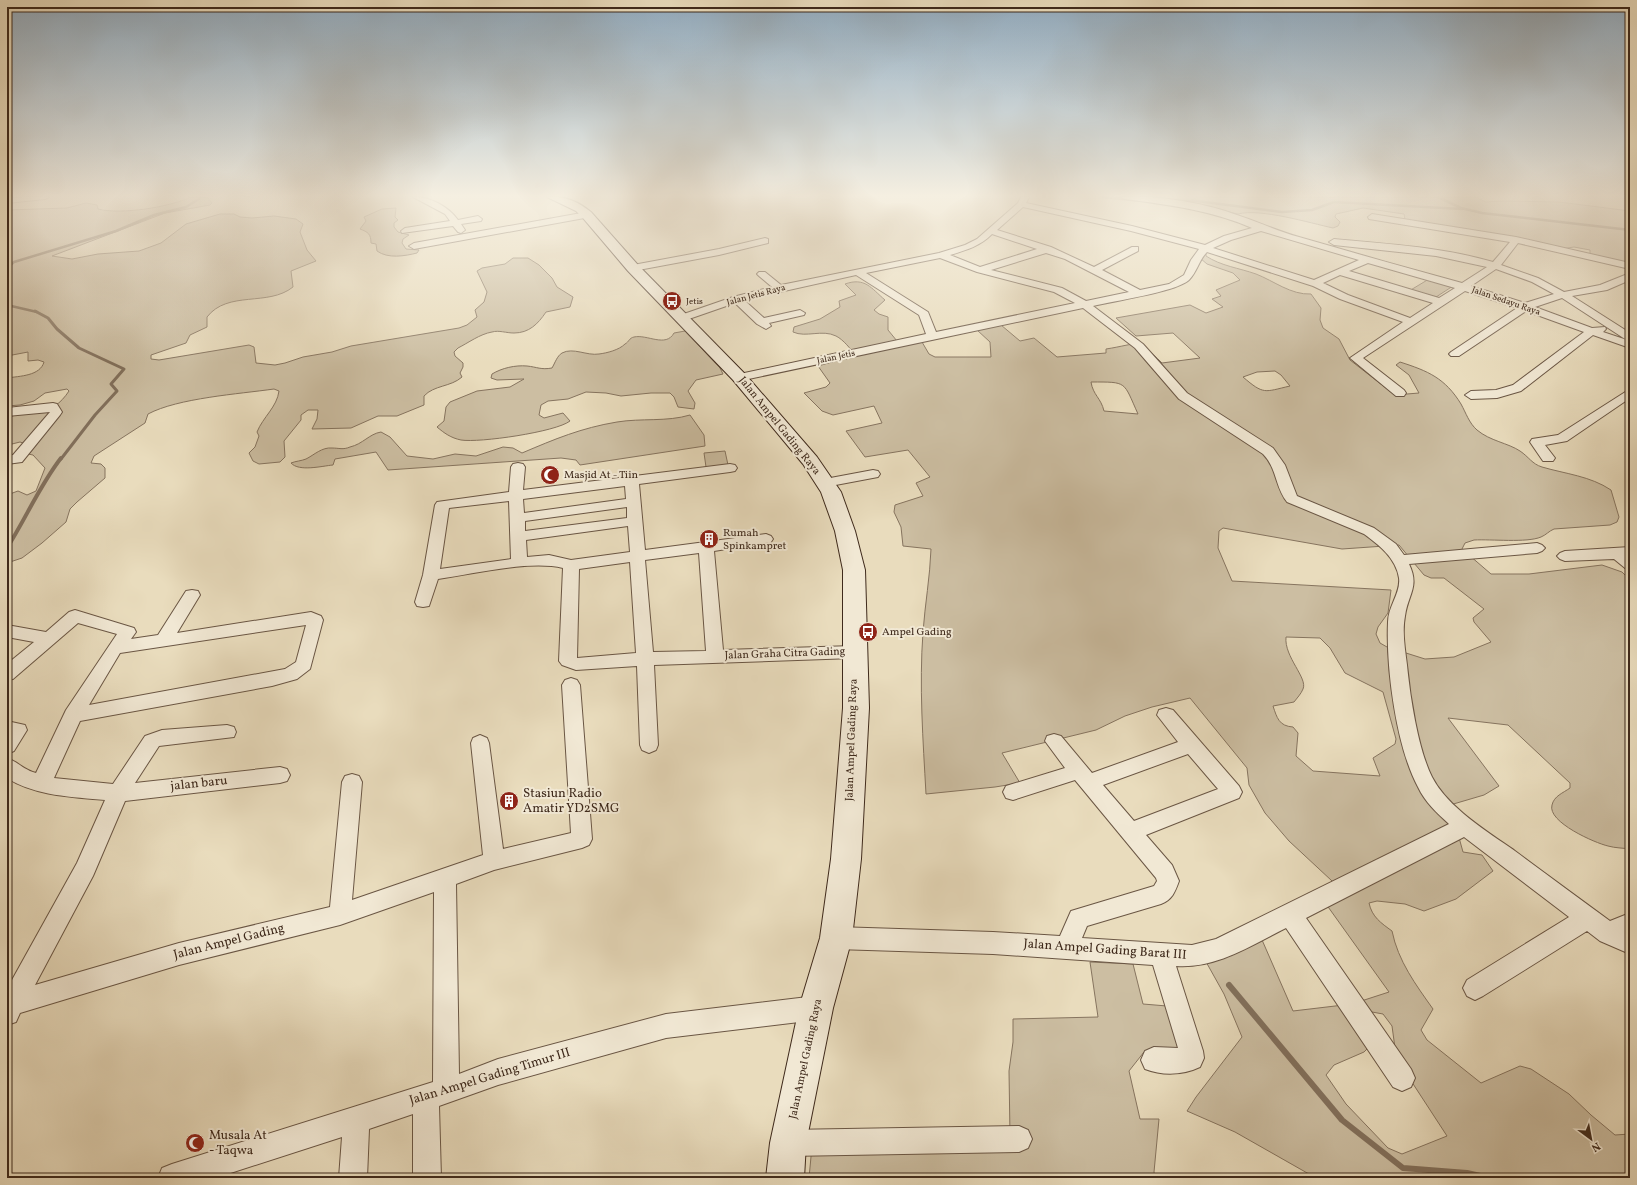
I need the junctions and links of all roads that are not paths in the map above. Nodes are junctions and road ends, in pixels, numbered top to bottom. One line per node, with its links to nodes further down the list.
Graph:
1 (619, 252): 17 (main road, Jalan Ampel Gading Raya)
2 (717, 252): 17 (street)
3 (950, 252): 13 (street, Jalan Jetis Raya)
4 (1037, 252): 18 (street)
5 (1055, 252): 19 (street)
6 (1129, 252): 19 (street)
7 (1202, 252): 27 (street, Jalan Jetis)
8 (1220, 252): 24 (street)
9 (1345, 252): 14 (street, Jalan Sedayu Raya)
10 (1426, 252): 15 (street)
11 (1506, 252): 15 (street)
12 (1570, 252): 16 (street)
13 (941, 255): 18 (street); 20 (street, Jalan Jetis Raya)
14 (1369, 259): 21 (street); 25 (street, Jalan Sedayu Raya)
15 (1495, 266): 25 (street); 28 (street)
16 (1630, 266)
17 (633, 268): 34 (main road, Jalan Ampel Gading Raya)
18 (980, 270): 31 (street)
19 (1094, 270): 27 (street)
20 (857, 272): 26 (street, Jalan Jetis Raya); 39 (street)
21 (1340, 272): 24 (street); 30 (street)
22 (762, 274): 26 (street)
23 (1630, 276): 28 (street)
24 (1315, 283): 35 (street)
25 (1464, 287): 30 (street); 32 (street, Jalan Sedayu Raya)
26 (779, 288): 29 (street, Jalan Jetis Raya)
27 (1140, 294): 31 (street, Jalan Jetis)
28 (1562, 295): 32 (street); 36 (street)
29 (737, 298): 33 (street); 34 (street, Jalan Jetis Raya)
30 (1441, 302): 35 (street)
31 (1086, 305): 39 (street, Jalan Jetis); 68 (street)
32 (1524, 307): 38 (street, Jalan Sedayu Raya); 42 (street)
33 (800, 313)
34 (682, 318): 43 (main road, Jalan Ampel Gading Raya)
35 (1412, 322): 44 (street)
36 (1611, 326): 37 (street); 38 (street); 40 (street)
37 (1630, 326)
38 (1592, 331): 41 (street, Jalan Sedayu Raya); 46 (street)
39 (932, 336): 43 (street, Jalan Jetis)
40 (1630, 338)
41 (1630, 345)
42 (1455, 354)
43 (739, 377): 55 (main road, Jalan Ampel Gading Raya)
44 (1400, 393)
45 (1630, 393): 48 (street)
46 (1471, 395)
47 (7, 412): 49 (street)
48 (1548, 458)
49 (12, 460): 52 (street)
50 (518, 467): 56 (street)
51 (730, 468): 54 (street)
52 (7, 471)
53 (873, 474): 55 (street)
54 (632, 480): 56 (street); 57 (street)
55 (825, 483): 77 (main road, Jalan Ampel Gading Raya)
56 (516, 494): 58 (street); 70 (street)
57 (633, 502): 58 (street); 59 (street)
58 (517, 518): 60 (street)
59 (635, 521): 60 (street); 65 (street)
60 (517, 536): 67 (street)
61 (766, 539): 62 (street)
62 (706, 547): 65 (street); 78 (street, Jalan Graha Citra Gading)
63 (1537, 548): 68 (street)
64 (1565, 556): 66 (street)
65 (637, 557): 69 (street); 79 (street)
66 (1626, 558)
67 (519, 559)
68 (1400, 560): 98 (street)
69 (571, 566): 70 (street); 79 (street, Jalan Graha Citra Gading)
70 (431, 575): 72 (street)
71 (192, 595): 75 (street)
72 (423, 602)
73 (7, 631): 74 (street)
74 (48, 638): 76 (street); 80 (street)
75 (163, 641): 76 (street); 82 (street)
76 (115, 648): 82 (street)
77 (854, 652): 78 (street, Jalan Graha Citra Gading); 108 (main road, Jalan Ampel Gading Raya)
78 (715, 656): 79 (street, Jalan Graha Citra Gading)
79 (646, 659): 88 (street)
80 (7, 674)
81 (571, 685): 100 (street, Jalan Ampel Gading)
82 (73, 715): 95 (street)
83 (1166, 715): 90 (street)
84 (7, 728): 89 (street)
85 (227, 732): 97 (street, Jalan Ampel Gading)
86 (1054, 741): 93 (street)
87 (480, 743): 100 (street)
88 (649, 745)
89 (7, 746)
90 (1193, 746): 93 (street); 99 (street)
91 (7, 766): 95 (street, jalan baru)
92 (280, 775): 97 (street, jalan baru)
93 (1084, 777): 96 (street); 99 (street)
94 (352, 782): 103 (street)
95 (42, 783): 97 (street, jalan baru)
96 (1013, 792)
97 (118, 793): 112 (street, Jalan Ampel Gading)
98 (1464, 826): 102 (street, Jalan Ampel Gading Barat III); 104 (street)
99 (1130, 832): 107 (street)
100 (494, 861): 101 (street, Jalan Ampel Gading)
101 (445, 878): 103 (street, Jalan Ampel Gading); 116 (street)
102 (1290, 914): 110 (street, Jalan Ampel Gading Barat III); 115 (street)
103 (340, 915): 112 (street, Jalan Ampel Gading)
104 (1587, 918): 106 (street); 111 (street)
105 (1630, 924): 106 (street)
106 (1608, 933): 109 (street)
107 (1072, 934): 108 (street, Jalan Ampel Gading Barat III); 110 (street, Jalan Ampel Gading Barat III)
108 (836, 938): 113 (main road, Jalan Ampel Gading Raya)
109 (1630, 942)
110 (1161, 954): 114 (street)
111 (1475, 988)
112 (10, 1008)
113 (816, 1008): 116 (street, Jalan Ampel Gading Timur III); 119 (main road, Jalan Ampel Gading Raya)
114 (1154, 1060)
115 (1402, 1078)
116 (436, 1094): 117 (street, Jalan Ampel Gading Timur III); 122 (street)
117 (356, 1119): 120 (street, Jalan Ampel Gading Timur III); 121 (street)
118 (1020, 1139): 119 (street)
119 (788, 1143): 123 (main road, Jalan Ampel Gading Raya)
120 (172, 1178)
121 (353, 1178)
122 (427, 1178)
123 (785, 1178)

